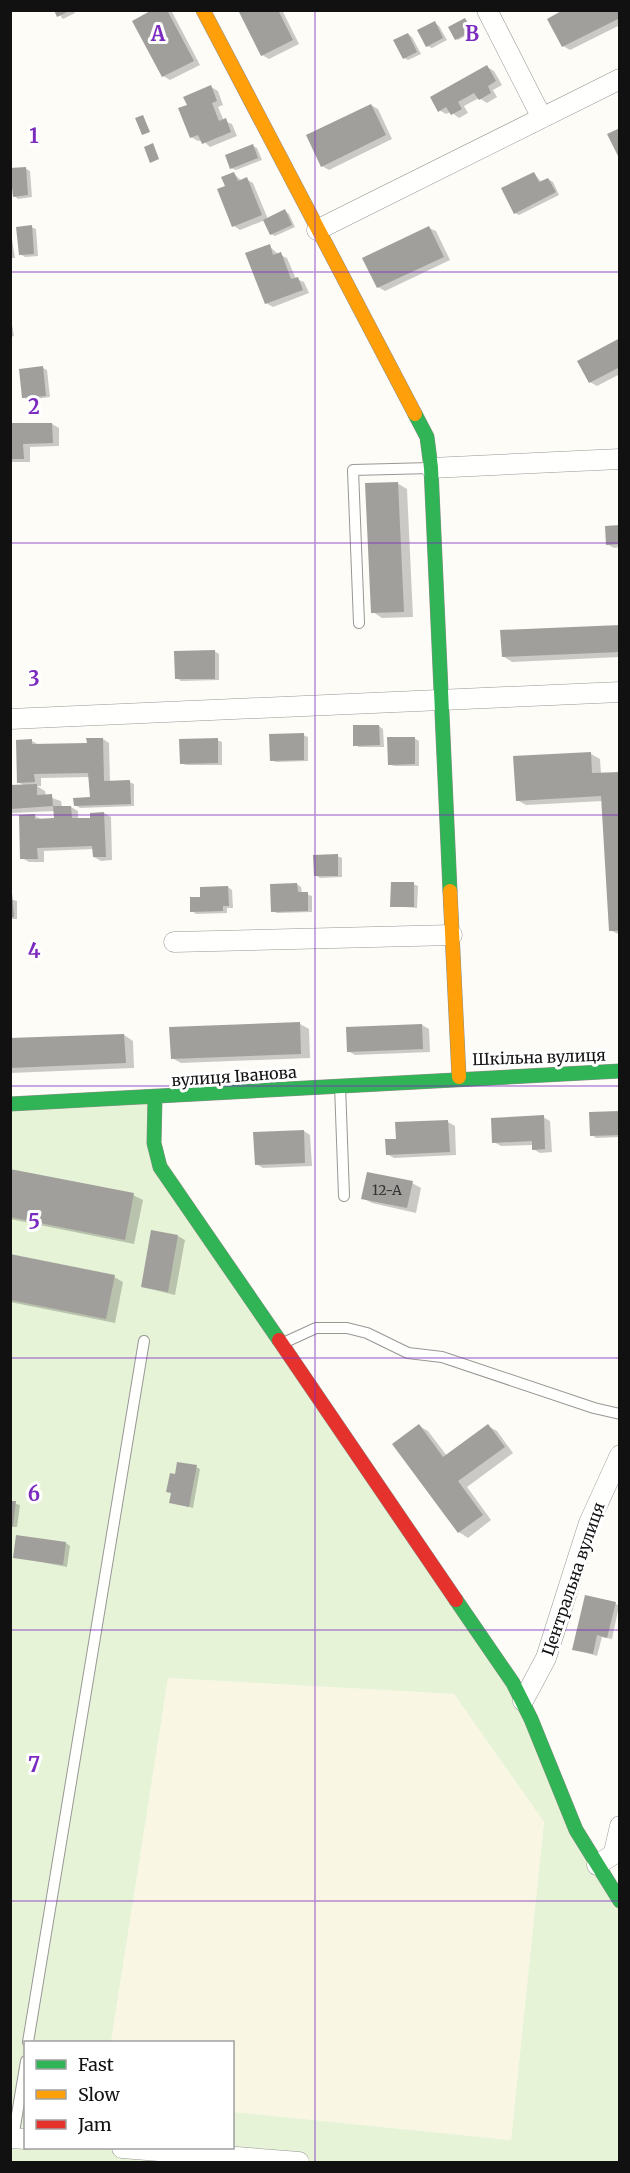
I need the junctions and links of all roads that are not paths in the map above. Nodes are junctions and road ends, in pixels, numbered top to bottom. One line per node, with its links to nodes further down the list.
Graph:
1 (203, 10): 5 (street)
2 (487, 10): 4 (street)
3 (620, 79): 4 (street)
4 (542, 118): 5 (street)
5 (316, 230): 7 (street)
6 (620, 459): 7 (street)
7 (431, 468): 8 (lane); 10 (street)
8 (359, 623)
9 (620, 692): 10 (street)
10 (441, 699): 11 (street); 12 (street)
11 (10, 719)
12 (452, 935): 13 (street); 15 (street)
13 (174, 942)
14 (620, 1071): 15 (street, Шкільна вулиця)
15 (459, 1077): 16 (street, вулиця Іванова)
16 (340, 1085): 17 (street, вулиця Іванова); 19 (lane)
17 (155, 1098): 18 (street, вулиця Іванова); 21 (street)
18 (10, 1104)
19 (344, 1197)
20 (144, 1341): 29 (lane)
21 (281, 1344): 22 (lane); 24 (street)
22 (620, 1414)
23 (620, 1455): 24 (street, Центральна вулиця)
24 (523, 1701): 27 (street)
25 (620, 1826): 26 (street)
26 (617, 1851): 27 (street)
27 (597, 1865): 28 (street)
28 (620, 1901)
29 (28, 2041)
30 (24, 2076): 31 (lane)
31 (16, 2138)
32 (134, 2149): 33 (street)
33 (299, 2163)

